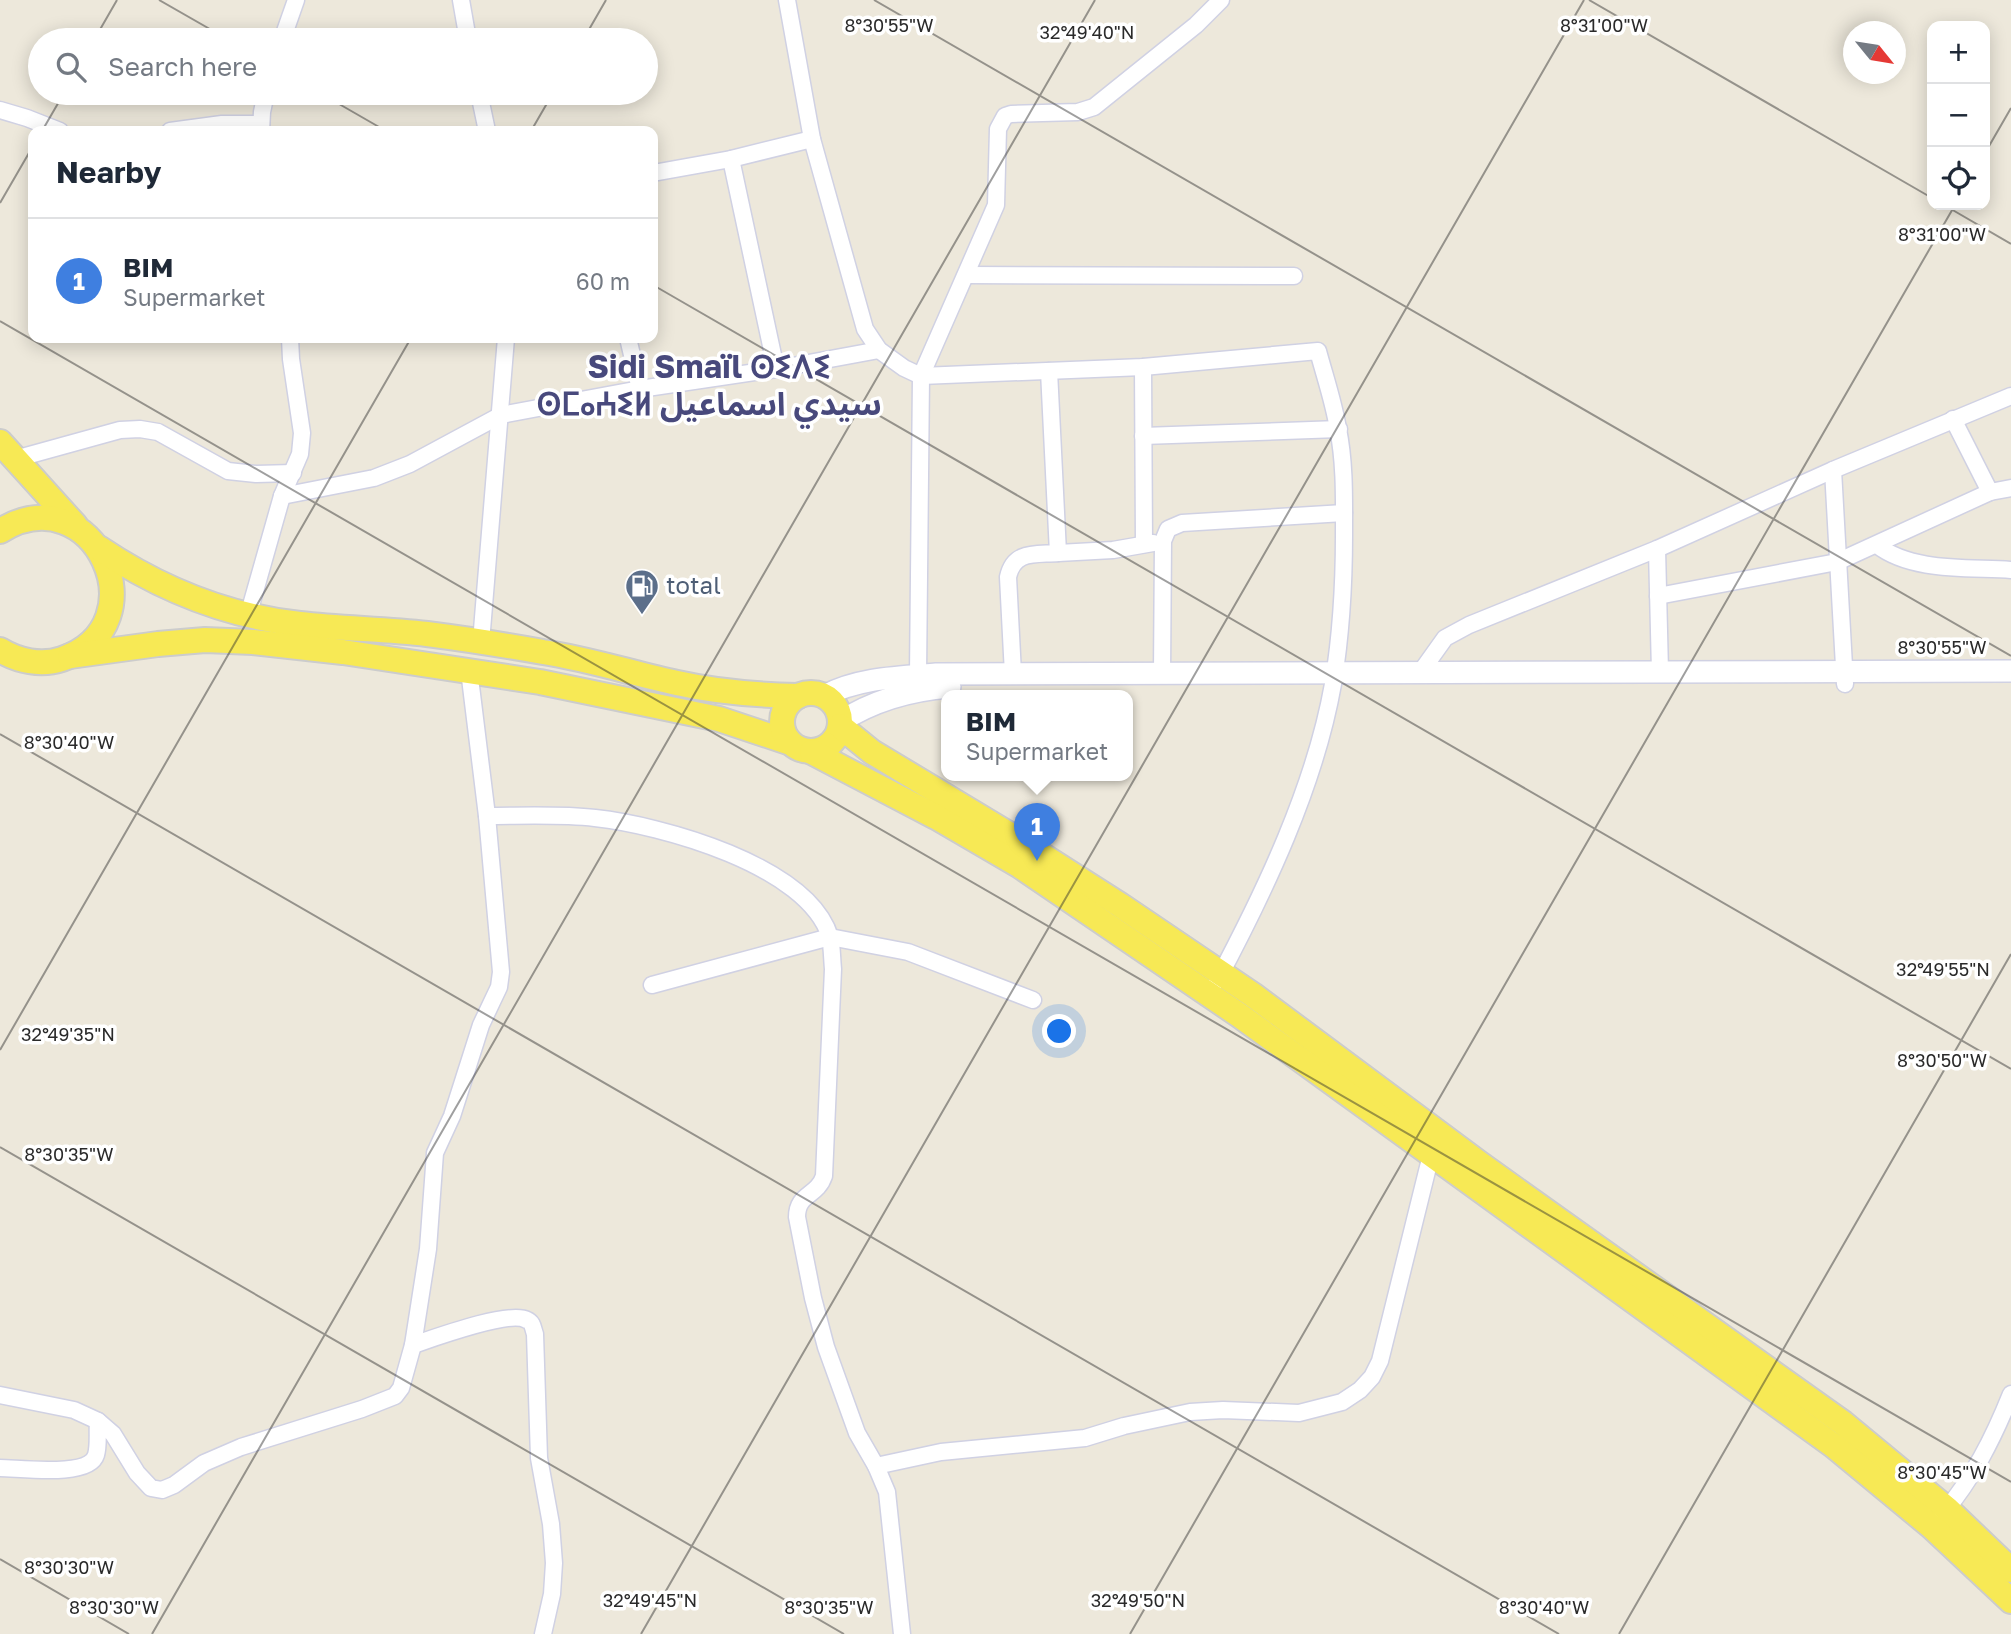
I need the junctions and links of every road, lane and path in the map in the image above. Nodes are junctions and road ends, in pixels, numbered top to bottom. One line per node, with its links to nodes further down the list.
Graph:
1 (296, 0): 5 (street)
2 (461, 0): 6 (street)
3 (787, 0): 15 (street)
4 (1221, 0): 18 (street)
5 (286, 28)
6 (466, 28)
7 (264, 105): 13 (street)
8 (482, 105): 14 (street)
9 (0, 110): 10 (street)
10 (46, 126)
11 (207, 126): 12 (street)
12 (242, 126)
13 (261, 126)
14 (486, 126)
15 (812, 139): 16 (street); 23 (street)
16 (731, 159): 17 (street); 25 (street)
17 (658, 172)
18 (967, 275): 19 (street); 27 (street)
19 (1294, 276)
20 (290, 343): 36 (street)
21 (506, 343): 30 (street)
22 (629, 343): 28 (street)
23 (879, 350): 25 (street); 27 (street)
24 (1143, 367): 26 (street); 32 (street); 33 (street)
25 (776, 369): 28 (street)
26 (1049, 371): 27 (street); 48 (street)
27 (921, 376): 64 (street)
28 (640, 388): 30 (street)
29 (2011, 396): 31 (street)
30 (501, 415): 39 (street); 53 (street)
31 (1953, 419): 35 (street); 38 (street)
32 (1339, 429): 33 (street); 40 (street)
33 (1143, 436): 44 (street)
34 (8, 450): 36 (street); 41 (main road)
35 (1833, 470): 47 (street); 49 (street)
36 (293, 472): 39 (street)
37 (2011, 488): 38 (street)
38 (1990, 492): 45 (street)
39 (282, 496): 52 (street)
40 (1344, 513): 43 (street); 66 (street)
41 (78, 528): 42 (main road); 46 (main road)
42 (0, 531)
43 (1163, 541): 44 (street); 61 (street)
44 (1144, 544): 48 (street)
45 (1877, 545): 49 (street); 50 (street)
46 (99, 548): 52 (main road); 55 (main road)
47 (1657, 549): 51 (street); 62 (street)
48 (1058, 553): 63 (street)
49 (1837, 562): 51 (street); 65 (street)
50 (2011, 570)
51 (1658, 596): 60 (street)
52 (248, 616): 53 (main road)
53 (481, 642): 68 (main road)
54 (0, 650): 56 (main road)
55 (70, 656): 56 (main road); 57 (main road)
56 (29, 662): 58 (main road)
57 (469, 670): 71 (main road); 73 (street)
58 (0, 671)
59 (2011, 671): 65 (street)
60 (1660, 672): 62 (street); 65 (street)
61 (1162, 673): 63 (street); 66 (street)
62 (1420, 673): 66 (street)
63 (1013, 674): 64 (street)
64 (918, 676): 69 (street)
65 (1845, 677): 66 (street); 67 (street)
66 (1333, 679): 70 (street); 75 (street)
67 (2011, 683)
68 (798, 696): 69 (main road); 71 (main road)
69 (824, 696): 70 (main road)
70 (840, 724): 72 (main road); 75 (main road)
71 (788, 742): 72 (main road)
72 (812, 752): 75 (main road)
73 (487, 816): 74 (street); 79 (street)
74 (830, 937): 76 (street); 77 (street); 83 (street)
75 (1216, 984): 78 (main road); 85 (main road)
76 (652, 985)
77 (1033, 1000)
78 (1431, 1155): 83 (street); 85 (main road)
79 (413, 1345): 82 (street); 88 (street)
80 (2011, 1394): 85 (street)
81 (0, 1395): 82 (street)
82 (98, 1421): 84 (street)
83 (876, 1466): 89 (street)
84 (0, 1468)
85 (1939, 1518): 86 (main road); 87 (main road)
86 (2011, 1570)
87 (2011, 1601)
88 (543, 1634)
89 (902, 1634)

